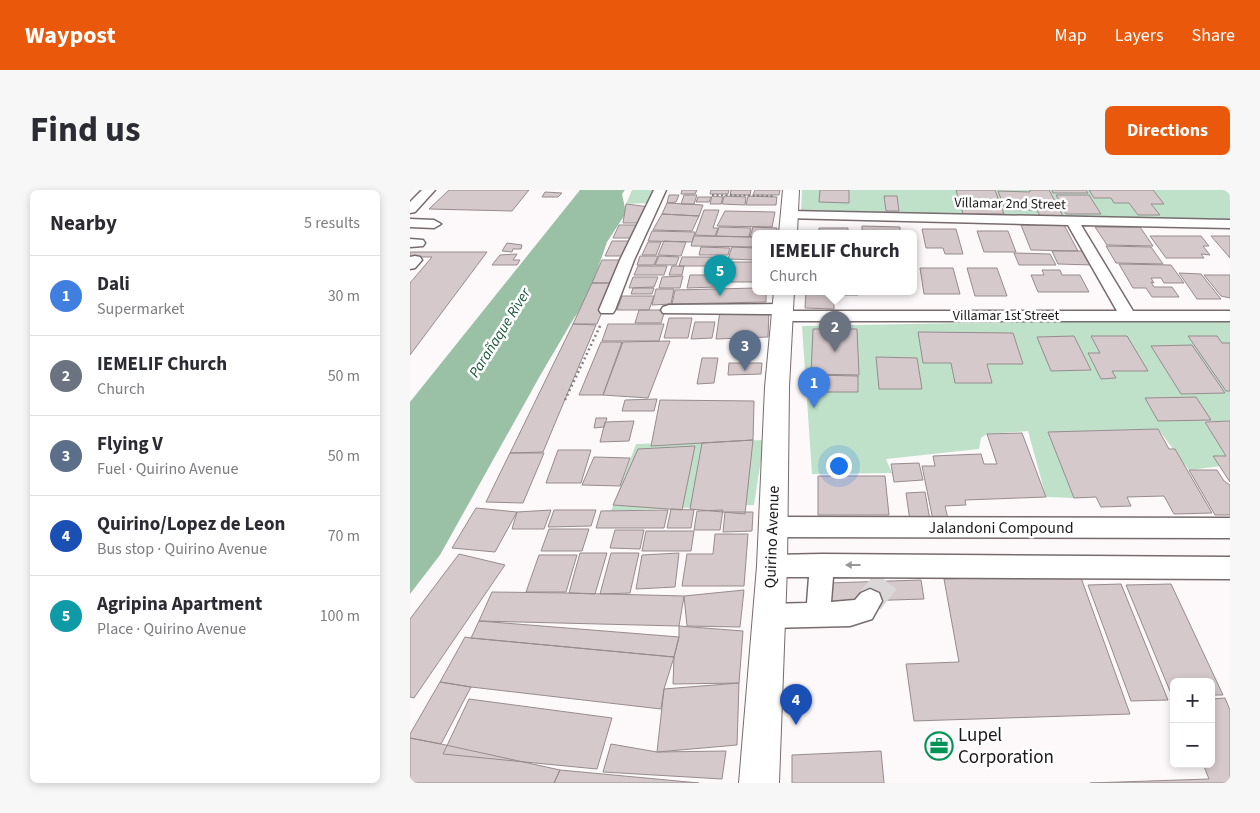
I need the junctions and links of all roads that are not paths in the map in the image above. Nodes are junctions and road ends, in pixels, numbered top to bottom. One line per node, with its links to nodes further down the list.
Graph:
1 (429, 190): 4 (street)
2 (660, 190): 12 (street)
3 (791, 193): 5 (main road)
4 (410, 209)
5 (790, 216): 6 (street, Villamar 2nd Street); 9 (main road)
6 (1072, 221): 8 (street, Villamar 2nd Street); 14 (street)
7 (410, 223): 10 (street)
8 (1230, 224)
9 (788, 230)
10 (412, 242)
11 (783, 305): 13 (street, Villamar 1st Street); 14 (street, Villamar 1st Street); 16 (main road, Quirino Avenue)
12 (607, 310)
13 (669, 310)
14 (1128, 316): 15 (street, Villamar 1st Street)
15 (1230, 316)
16 (772, 527): 17 (street, Jalandoni Compound); 19 (main road, Quirino Avenue)
17 (1230, 528)
18 (822, 565): 19 (street); 20 (street, one-way to 18); 22 (street)
19 (772, 566): 23 (main road, Quirino Avenue)
20 (1230, 568)
21 (870, 601): 22 (street)
22 (818, 614): 23 (street)
23 (768, 616): 24 (main road, Quirino Avenue)
24 (759, 783)

